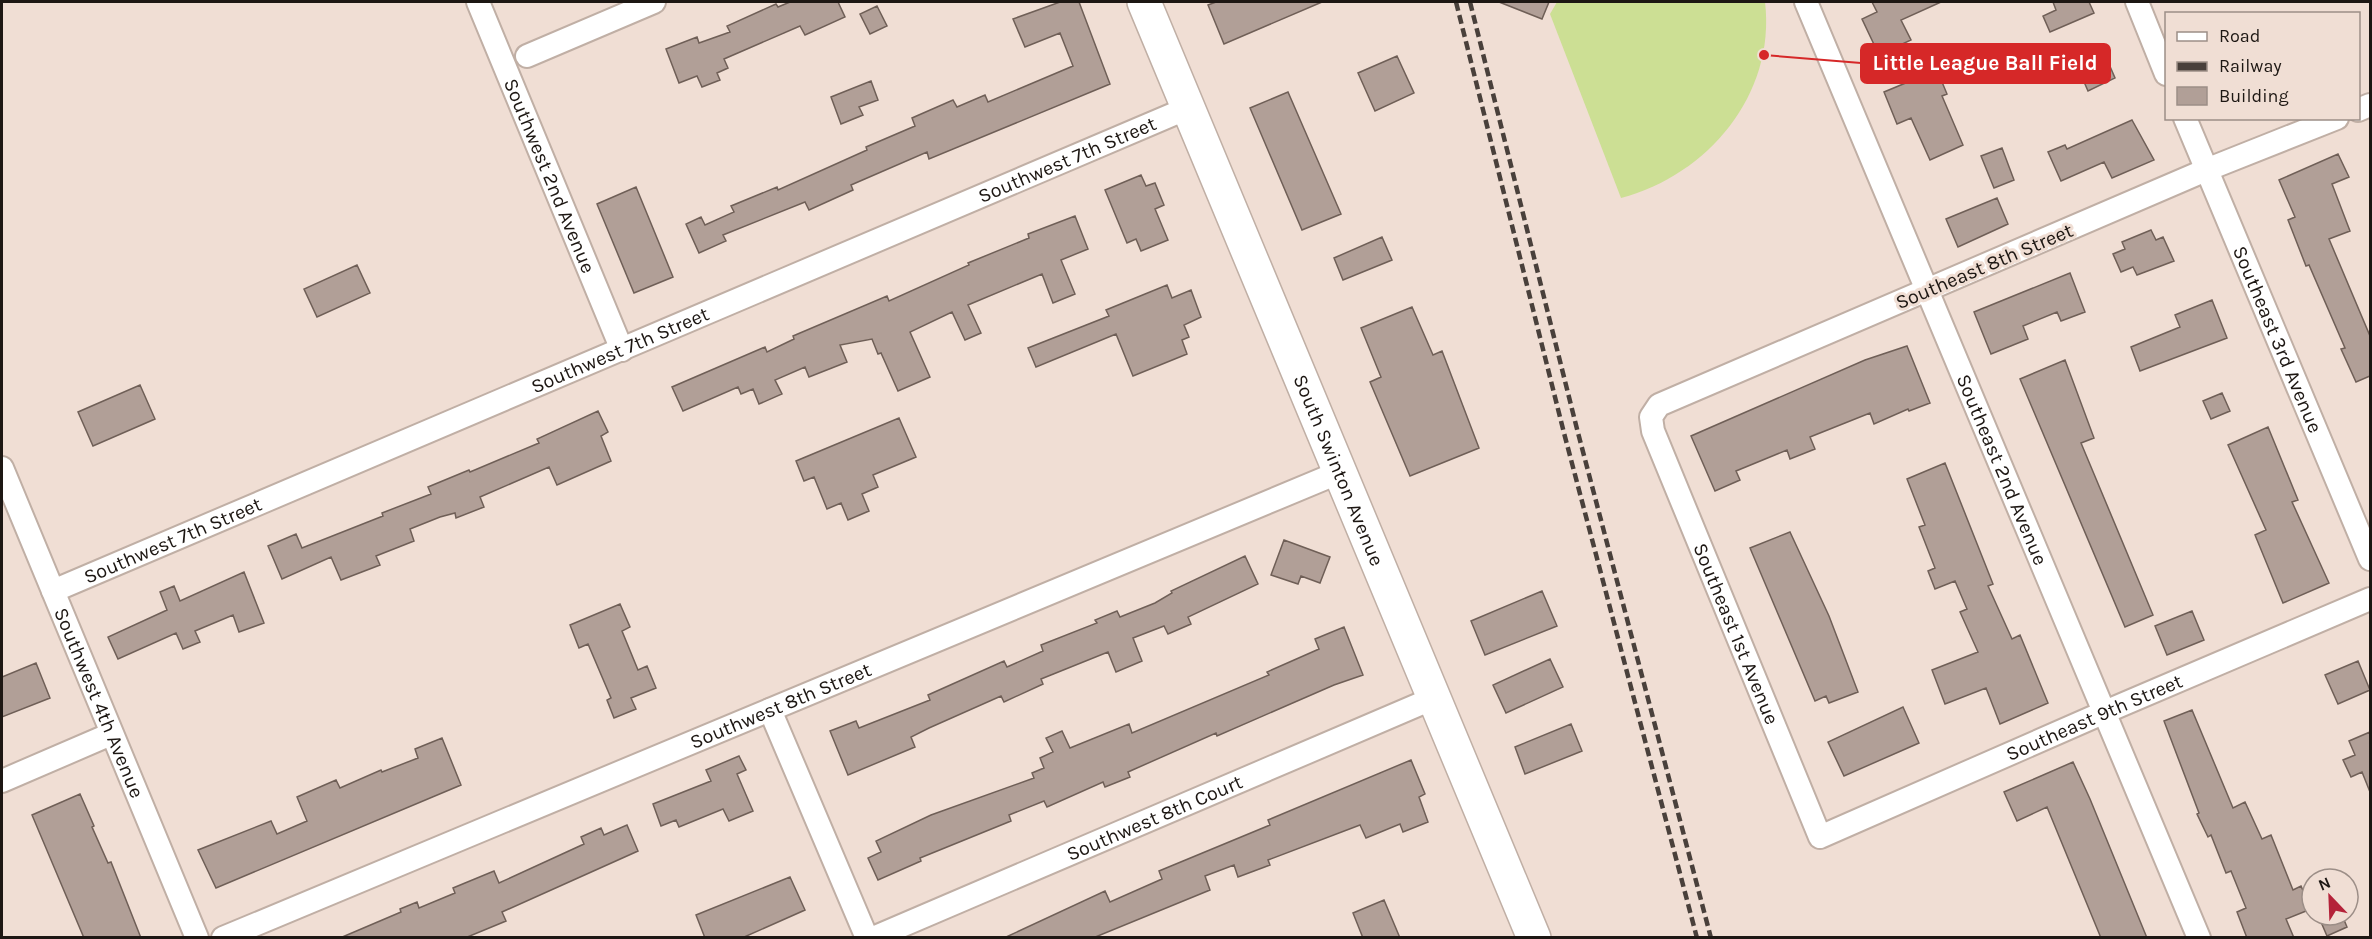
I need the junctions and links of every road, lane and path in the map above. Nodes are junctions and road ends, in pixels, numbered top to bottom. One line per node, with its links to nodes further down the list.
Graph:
1 (478, 2): 13 (street, Southwest 2nd Avenue)
2 (654, 2): 6 (street)
3 (1144, 2): 8 (street, South Swinton Avenue)
4 (1806, 2): 12 (street, Southeast 2nd Avenue)
5 (2136, 2): 7 (street)
6 (527, 56)
7 (2165, 72)
8 (1188, 108): 13 (street, Southwest 7th Street); 16 (street, South Swinton Avenue)
9 (2186, 120): 11 (street, Southeast 3rd Avenue)
10 (2332, 120): 11 (street, Southeast 8th Street)
11 (2206, 170): 12 (street, Southeast 8th Street); 17 (street, Southeast 3rd Avenue)
12 (1927, 290): 14 (street, Southeast 8th Street); 22 (street, Southeast 2nd Avenue)
13 (622, 350): 18 (street, Southwest 7th Street)
14 (1653, 431): 25 (street, Southeast 1st Avenue)
15 (2, 468): 18 (street, Southwest 4th Avenue)
16 (1340, 472): 20 (street, South Swinton Avenue); 21 (street, Southwest 8th Street)
17 (2370, 560)
18 (53, 591): 23 (street, Southwest 4th Avenue)
19 (2370, 599): 22 (street, Southeast 9th Street)
20 (1434, 698): 29 (street, Southwest 8th Court); 30 (street, South Swinton Avenue)
21 (770, 710): 27 (street, Southwest 8th Street); 28 (street)
22 (2105, 712): 25 (street, Southeast 9th Street); 31 (street, Southeast 2nd Avenue)
23 (111, 734): 24 (street); 26 (street, Southwest 4th Avenue)
24 (2, 780)
25 (1820, 837)
26 (197, 938)
27 (223, 938)
28 (867, 938)
29 (873, 938)
30 (1534, 938)
31 (2199, 938)

